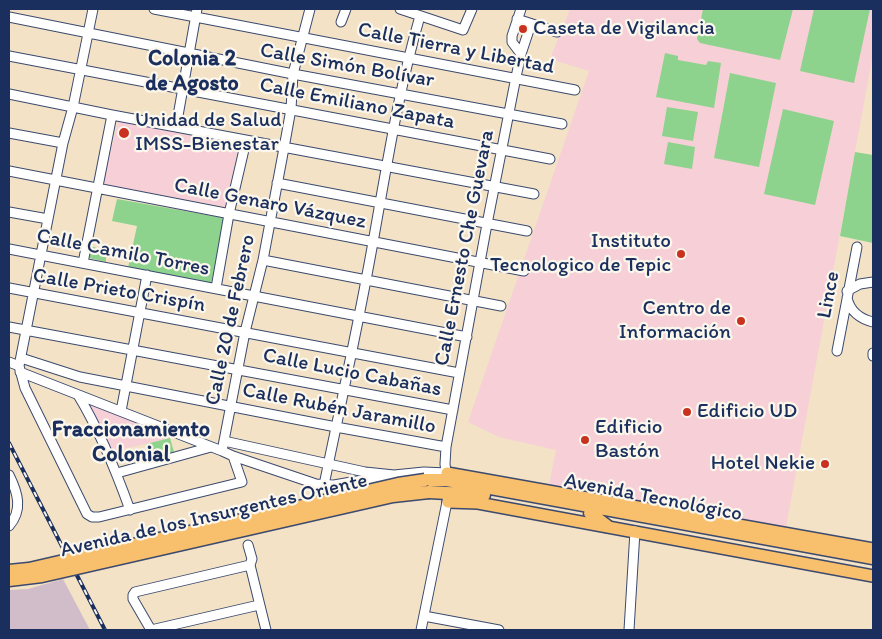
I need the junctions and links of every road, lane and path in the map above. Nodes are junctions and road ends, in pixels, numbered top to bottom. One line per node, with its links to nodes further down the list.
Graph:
1 (93, 9): 14 (street)
2 (154, 9): 8 (street, Calle Tierra y Libertad)
3 (310, 9): 16 (street, Calle 20 de Febrero)
4 (346, 9): 12 (street)
5 (400, 9): 9 (street)
6 (472, 9): 9 (street)
7 (521, 9): 11 (street)
8 (196, 13): 16 (street, Calle Tierra y Libertad); 17 (street)
9 (420, 16): 20 (street)
10 (9, 17): 14 (street, Calle Simón Bolívar)
11 (517, 19): 13 (street); 18 (street)
12 (341, 22)
13 (531, 24): 15 (street); 18 (street, Calle Ernesto Che Guevara)
14 (89, 32): 17 (street, Calle Simón Bolívar); 21 (street)
15 (557, 32)
16 (302, 37): 20 (street, Calle Tierra y Libertad); 22 (street, Calle 20 de Febrero)
17 (190, 54): 22 (street, Calle Simón Bolívar); 24 (street)
18 (521, 54): 23 (street, Calle Ernesto Che Guevara)
19 (9, 56): 21 (street, Calle Emiliano Zapata)
20 (408, 57): 23 (street, Calle Tierra y Libertad); 26 (street)
21 (80, 69): 24 (street, Calle Emiliano Zapata); 28 (street)
22 (293, 74): 26 (street, Calle Simón Bolívar); 29 (street, Calle 20 de Febrero)
23 (516, 77): 25 (street, Calle Tierra y Libertad); 30 (street, Calle Ernesto Che Guevara)
24 (183, 89): 29 (street, Calle Emiliano Zapata); 33 (street)
25 (575, 90)
26 (401, 93): 30 (street, Calle Simón Bolívar); 34 (street)
27 (9, 94): 28 (street)
28 (73, 107): 31 (street); 37 (street)
29 (291, 109): 34 (street, Calle Emiliano Zapata); 38 (street, Calle 20 de Febrero)
30 (509, 113): 32 (street, Calle Simón Bolívar); 39 (street, Calle Ernesto Che Guevara)
31 (112, 116): 33 (street); 46 (street)
32 (562, 124)
33 (176, 126): 36 (street)
34 (394, 130): 39 (street, Calle Emiliano Zapata); 41 (street)
35 (9, 133): 37 (street)
36 (246, 141): 38 (street); 50 (street)
37 (63, 143): 43 (street)
38 (284, 148): 41 (street); 44 (street, Calle 20 de Febrero)
39 (502, 150): 40 (street, Calle Emiliano Zapata); 45 (street, Calle Ernesto Che Guevara)
40 (550, 159)
41 (387, 166): 45 (street); 48 (street)
42 (9, 171): 43 (street, Calle Genaro Vázquez)
43 (56, 180): 46 (street, Calle Genaro Vázquez); 51 (street)
44 (277, 183): 48 (street); 52 (street, Calle 20 de Febrero)
45 (494, 187): 47 (street); 53 (street, Calle Ernesto Che Guevara)
46 (98, 188): 50 (street, Calle Genaro Vázquez); 61 (street)
47 (534, 194)
48 (380, 204): 53 (street); 55 (street)
49 (9, 212): 51 (street)
50 (230, 214): 52 (street, Calle Genaro Vázquez); 67 (street)
51 (48, 220): 58 (street)
52 (270, 222): 55 (street, Calle Genaro Vázquez); 59 (street, Calle 20 de Febrero)
53 (487, 224): 54 (street); 60 (street, Calle Ernesto Che Guevara)
54 (527, 231)
55 (373, 242): 60 (street, Calle Genaro Vázquez); 64 (street)
56 (857, 247): 68 (street, Lince)
57 (9, 249): 58 (street, Calle Camilo Torres)
58 (41, 255): 61 (street, Calle Camilo Torres); 69 (street)
59 (263, 260): 64 (street); 70 (street, Calle 20 de Febrero)
60 (480, 262): 62 (street, Calle Genaro Vázquez); 71 (street, Calle Ernesto Che Guevara)
61 (83, 263): 63 (street, Calle Camilo Torres)
62 (524, 271)
63 (147, 275): 67 (street, Calle Camilo Torres); 73 (street)
64 (366, 280): 71 (street); 74 (street)
65 (873, 282): 68 (street)
66 (9, 288): 69 (street, Calle Prieto Crispín)
67 (216, 288): 70 (street, Calle Camilo Torres)
68 (849, 291): 75 (street); 81 (street, Lince)
69 (33, 293): 73 (street, Calle Prieto Crispín); 77 (street)
70 (254, 296): 74 (street, Calle Camilo Torres); 78 (street, Calle 20 de Febrero)
71 (472, 301): 72 (street); 79 (street, Calle Ernesto Che Guevara)
72 (500, 306)
73 (139, 312): 78 (street, Calle Prieto Crispín); 80 (street)
74 (358, 317): 79 (street, Calle Camilo Torres); 82 (street)
75 (873, 322)
76 (9, 327): 77 (street, Calle Lucio Cabañas)
77 (26, 330): 80 (street, Calle Lucio Cabañas); 84 (street)
78 (245, 332): 82 (street, Calle Prieto Crispín); 85 (street, Calle 20 de Febrero)
79 (467, 337): 86 (street, Calle Ernesto Che Guevara)
80 (133, 350): 85 (street, Calle Lucio Cabañas); 87 (street)
81 (837, 351)
82 (351, 354): 86 (street, Calle Prieto Crispín); 88 (street)
83 (9, 362): 84 (street)
84 (20, 365): 87 (street, Calle Rubén Jaramillo); 89 (street); 105 (street)
85 (237, 370): 88 (street, Calle Lucio Cabañas); 90 (street, Calle 20 de Febrero)
86 (459, 373): 91 (street, Calle Ernesto Che Guevara)
87 (126, 386): 90 (street, Calle Rubén Jaramillo); 92 (street)
88 (344, 390): 91 (street, Calle Lucio Cabañas); 93 (street)
89 (78, 395): 92 (street); 99 (street)
90 (230, 406): 93 (street, Calle Rubén Jaramillo); 94 (street, Calle 20 de Febrero)
91 (453, 410): 96 (street, Calle Ernesto Che Guevara)
92 (121, 411): 95 (street)
93 (336, 427): 96 (street, Calle Rubén Jaramillo); 98 (street)
94 (223, 446): 95 (street); 97 (street); 98 (street)
95 (211, 447): 99 (street)
96 (446, 447): 104 (street, Calle Ernesto Che Guevara)
97 (233, 456): 102 (street); 105 (street)
98 (328, 465): 101 (street); 102 (street)
99 (117, 473): 105 (street)
100 (9, 475): 109 (street)
101 (394, 475): 102 (street); 104 (street)
102 (324, 485)
103 (427, 486): 104 (highway, Avenida Tecnológico); 116 (highway, Avenida de los Insurgentes Oriente, bridge); 117 (highway, Avenida de los Insurgentes Oriente, bridge)
104 (447, 487): 106 (highway, Avenida Tecnológico); 107 (main road, Avenida Tecnológico); 108 (highway, Avenida Tecnológico); 110 (main road, Avenida Tecnológico); 119 (street, Calle Ernesto Che Guevara)
105 (130, 510)
106 (590, 513): 110 (highway); 115 (highway, Avenida Tecnológico)
107 (692, 516): 108 (highway); 113 (main road, Avenida Tecnológico)
108 (670, 521): 115 (highway, Avenida Tecnológico)
109 (9, 526)
110 (607, 526): 111 (main road, Avenida Tecnológico)
111 (635, 531): 115 (main road, Avenida Tecnológico); 124 (street)
112 (248, 544): 114 (street)
113 (873, 549)
114 (250, 565): 118 (street); 120 (street)
115 (873, 566)
116 (9, 571)
117 (9, 580)
118 (259, 605): 120 (street); 121 (street)
119 (424, 616): 122 (street, Calle Ernesto Che Guevara); 123 (street)
120 (151, 630)
121 (266, 630)
122 (421, 630)
123 (499, 630)
124 (629, 630)

